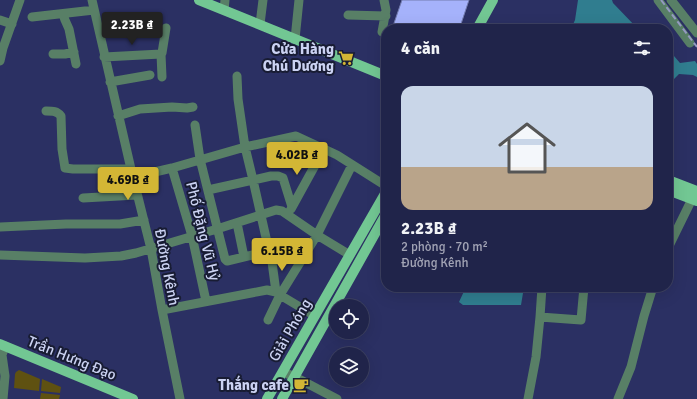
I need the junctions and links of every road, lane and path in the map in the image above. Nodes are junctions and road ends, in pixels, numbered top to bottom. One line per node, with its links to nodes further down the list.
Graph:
1 (20, 0): 17 (street)
2 (92, 0): 11 (street, Đường Kênh)
3 (199, 0): 10 (main road)
4 (263, 0): 18 (street)
5 (299, 0): 23 (street)
6 (384, 0): 14 (street)
7 (493, 0): 20 (main road)
8 (658, 0): 24 (street)
9 (671, 0): 22 (street)
10 (224, 5): 18 (main road)
11 (94, 10): 12 (street); 28 (street, Đường Kênh)
12 (64, 14): 15 (street); 25 (street)
13 (348, 16): 14 (street)
14 (386, 16): 19 (street)
15 (32, 17)
16 (0, 20): 17 (street)
17 (12, 24): 29 (street)
18 (260, 24): 23 (main road)
19 (384, 24)
20 (480, 24)
21 (166, 28): 27 (street)
22 (697, 33)
23 (295, 39): 31 (main road)
24 (690, 43)
25 (74, 52): 26 (street); 30 (street)
26 (53, 54)
27 (161, 54): 28 (street); 33 (street)
28 (104, 58): 35 (street, Đường Kênh)
29 (0, 61)
30 (76, 64)
31 (381, 74)
32 (150, 75): 35 (street)
33 (162, 76)
34 (237, 76): 40 (street)
35 (110, 82): 38 (street, Đường Kênh)
36 (193, 107): 38 (street)
37 (46, 111): 45 (street)
38 (118, 116): 45 (street, Đường Kênh)
39 (195, 125): 42 (street)
40 (245, 146): 41 (street); 42 (street); 46 (street)
41 (324, 149): 43 (street); 55 (street)
42 (200, 159): 44 (street); 49 (street)
43 (352, 165): 47 (street); 62 (street)
44 (172, 168): 45 (street); 63 (street, Phố Đặng Vũ Hỷ)
45 (132, 173): 51 (street, Đường Kênh)
46 (254, 180): 49 (street); 55 (street); 56 (street)
47 (381, 183)
48 (673, 183): 52 (main road)
49 (208, 190): 61 (street)
50 (673, 191): 52 (main road)
51 (137, 194): 53 (street); 57 (street, Đường Kênh)
52 (695, 197): 64 (street)
53 (83, 198)
54 (381, 207): 68 (main road, Giải Phóng)
55 (290, 210): 56 (street); 62 (street)
56 (262, 215): 58 (street); 66 (street)
57 (144, 220): 60 (street); 65 (street, Đường Kênh)
58 (237, 223): 61 (street); 69 (street)
59 (381, 224): 81 (main road, Giải Phóng)
60 (0, 227)
61 (217, 229): 63 (street); 69 (street)
62 (317, 235): 68 (street); 73 (street)
63 (192, 236): 65 (street); 74 (street, Phố Đặng Vũ Hỷ)
64 (673, 239)
65 (151, 249): 67 (street); 75 (street, Đường Kênh)
66 (269, 251): 69 (street); 73 (street)
67 (0, 255)
68 (350, 255): 76 (main road, Giải Phóng)
69 (244, 257)
70 (542, 292): 77 (street)
71 (584, 292): 77 (street)
72 (651, 292): 89 (street)
73 (278, 293): 74 (street); 76 (street); 78 (street)
74 (206, 301): 75 (street)
75 (162, 310): 84 (street, Đường Kênh)
76 (315, 316): 80 (main road, Giải Phóng)
77 (540, 318): 88 (street)
78 (268, 320)
79 (2, 351): 82 (street); 83 (main road, Trần Hưng Đạo)
80 (283, 372): 81 (street); 85 (main road, Giải Phóng)
81 (295, 376): 86 (main road, Giải Phóng); 87 (street)
82 (3, 399)
83 (133, 399)
84 (180, 399)
85 (267, 399)
86 (282, 399)
87 (337, 399)
88 (528, 399)
89 (618, 399)

